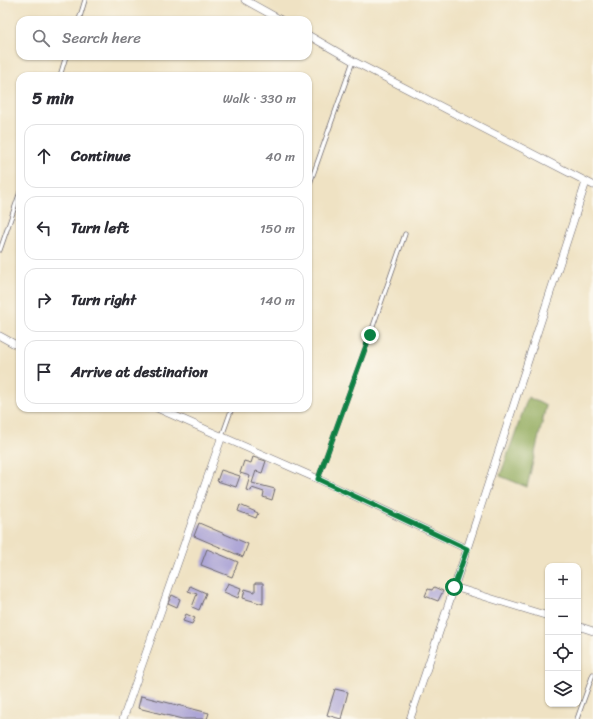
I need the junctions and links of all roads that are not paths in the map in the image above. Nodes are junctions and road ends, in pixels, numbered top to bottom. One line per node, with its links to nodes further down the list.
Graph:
1 (86, 0): 3 (lane)
2 (245, 0): 4 (street)
3 (80, 16)
4 (274, 16)
5 (312, 38): 7 (street)
6 (65, 60): 8 (lane)
7 (353, 61): 9 (lane); 10 (street)
8 (61, 72)
9 (312, 178)
10 (590, 183): 20 (street)
11 (16, 204): 13 (lane)
12 (405, 234): 19 (lane)
13 (0, 250)
14 (0, 336): 15 (street)
15 (16, 345)
16 (166, 412): 18 (street)
17 (231, 412): 18 (lane)
18 (222, 436): 19 (street); 26 (street)
19 (318, 479): 20 (street)
20 (467, 549): 21 (street)
21 (454, 587): 22 (street); 27 (street)
22 (545, 615)
23 (581, 627): 24 (street)
24 (593, 631)
25 (593, 674): 28 (lane)
26 (123, 719)
27 (410, 719)
28 (577, 719)

